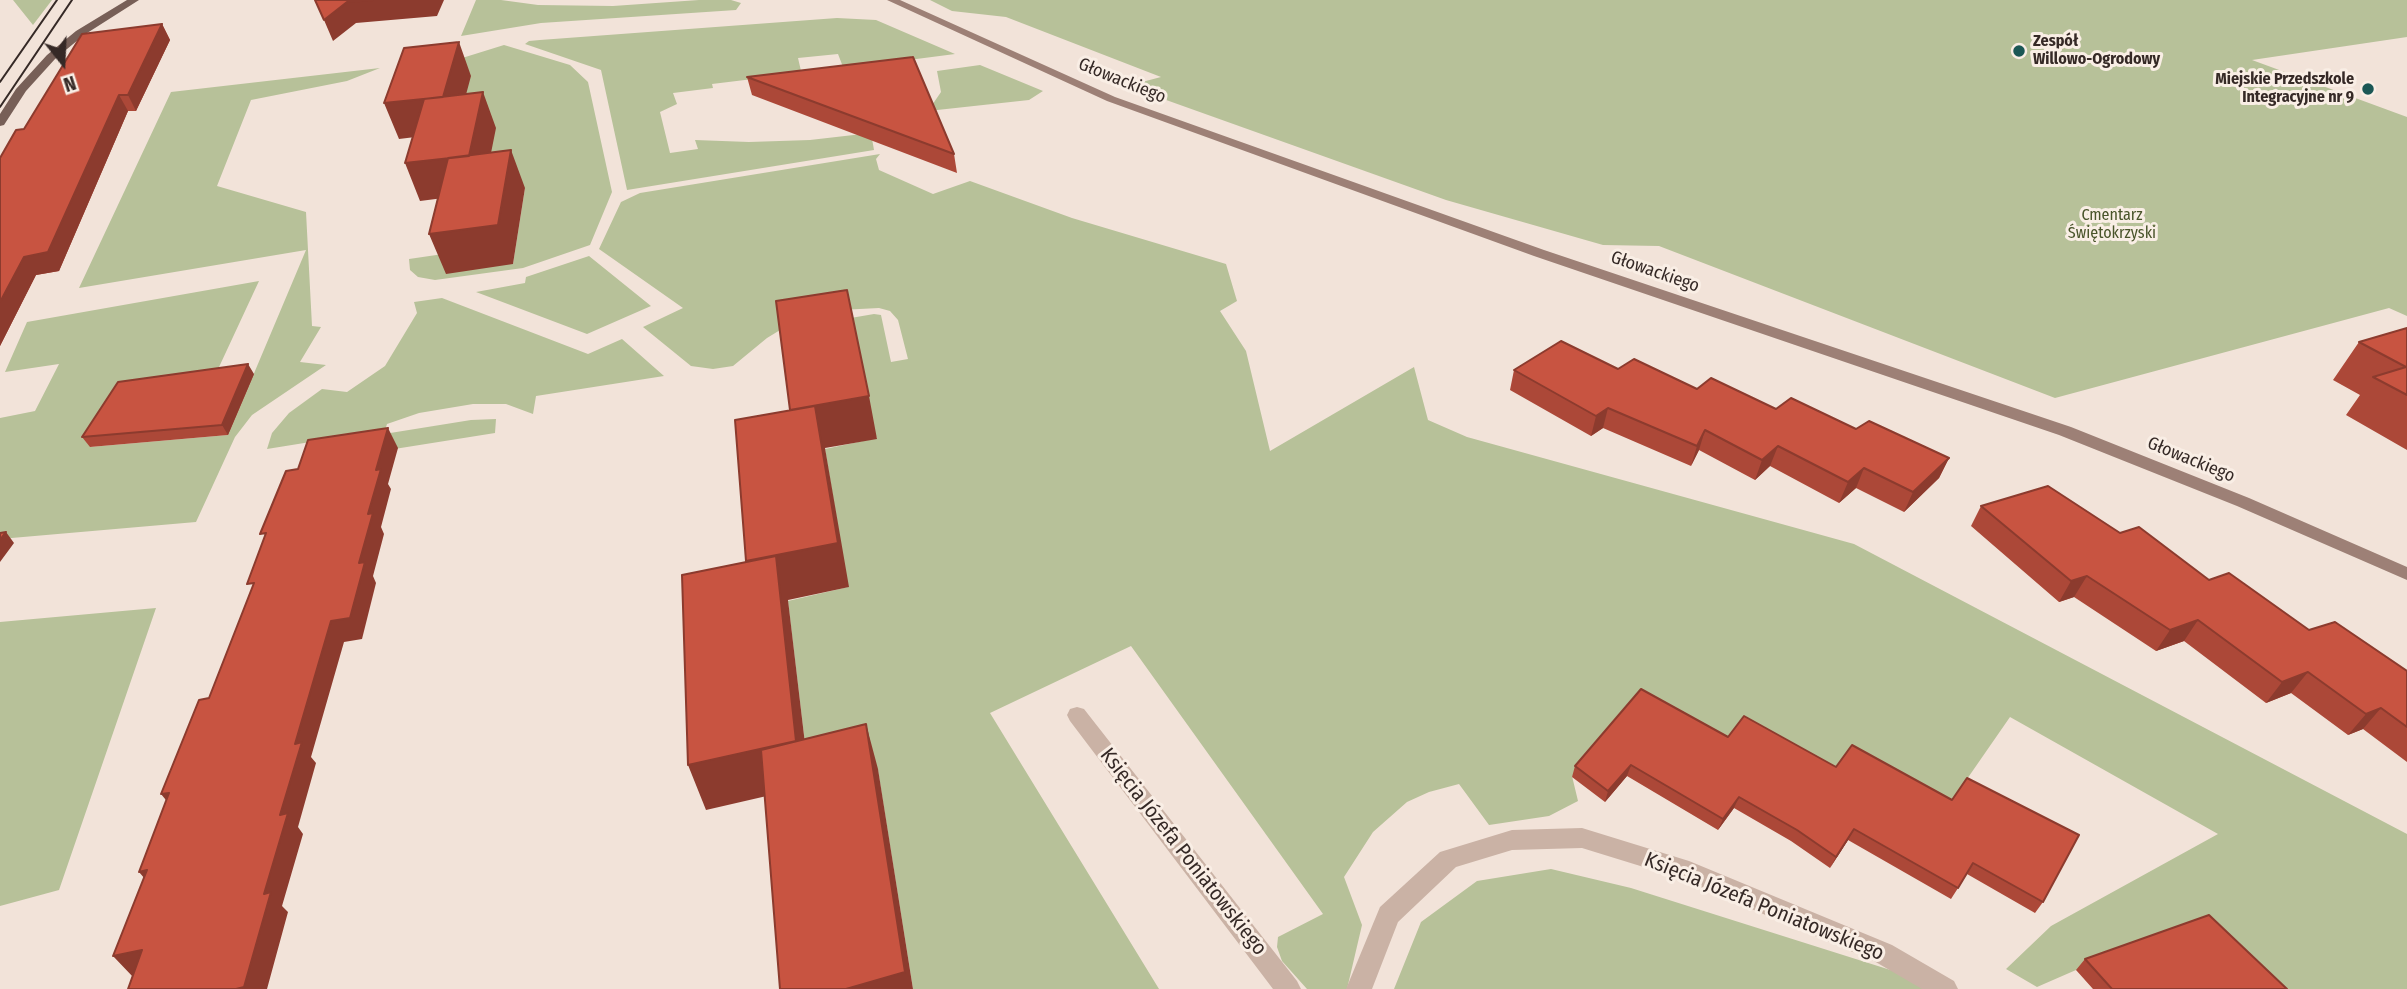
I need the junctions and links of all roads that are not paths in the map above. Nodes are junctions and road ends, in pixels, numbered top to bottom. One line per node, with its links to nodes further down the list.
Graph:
1 (134, 0): 3 (main road)
2 (892, 0): 4 (street, Głowackiego)
3 (0, 123)
4 (2407, 574)
5 (1077, 715): 6 (street, Księcia Józefa Poniatowskiego)
6 (1288, 989)
7 (1359, 989): 8 (street, Księcia Józefa Poniatowskiego)
8 (1945, 989)

